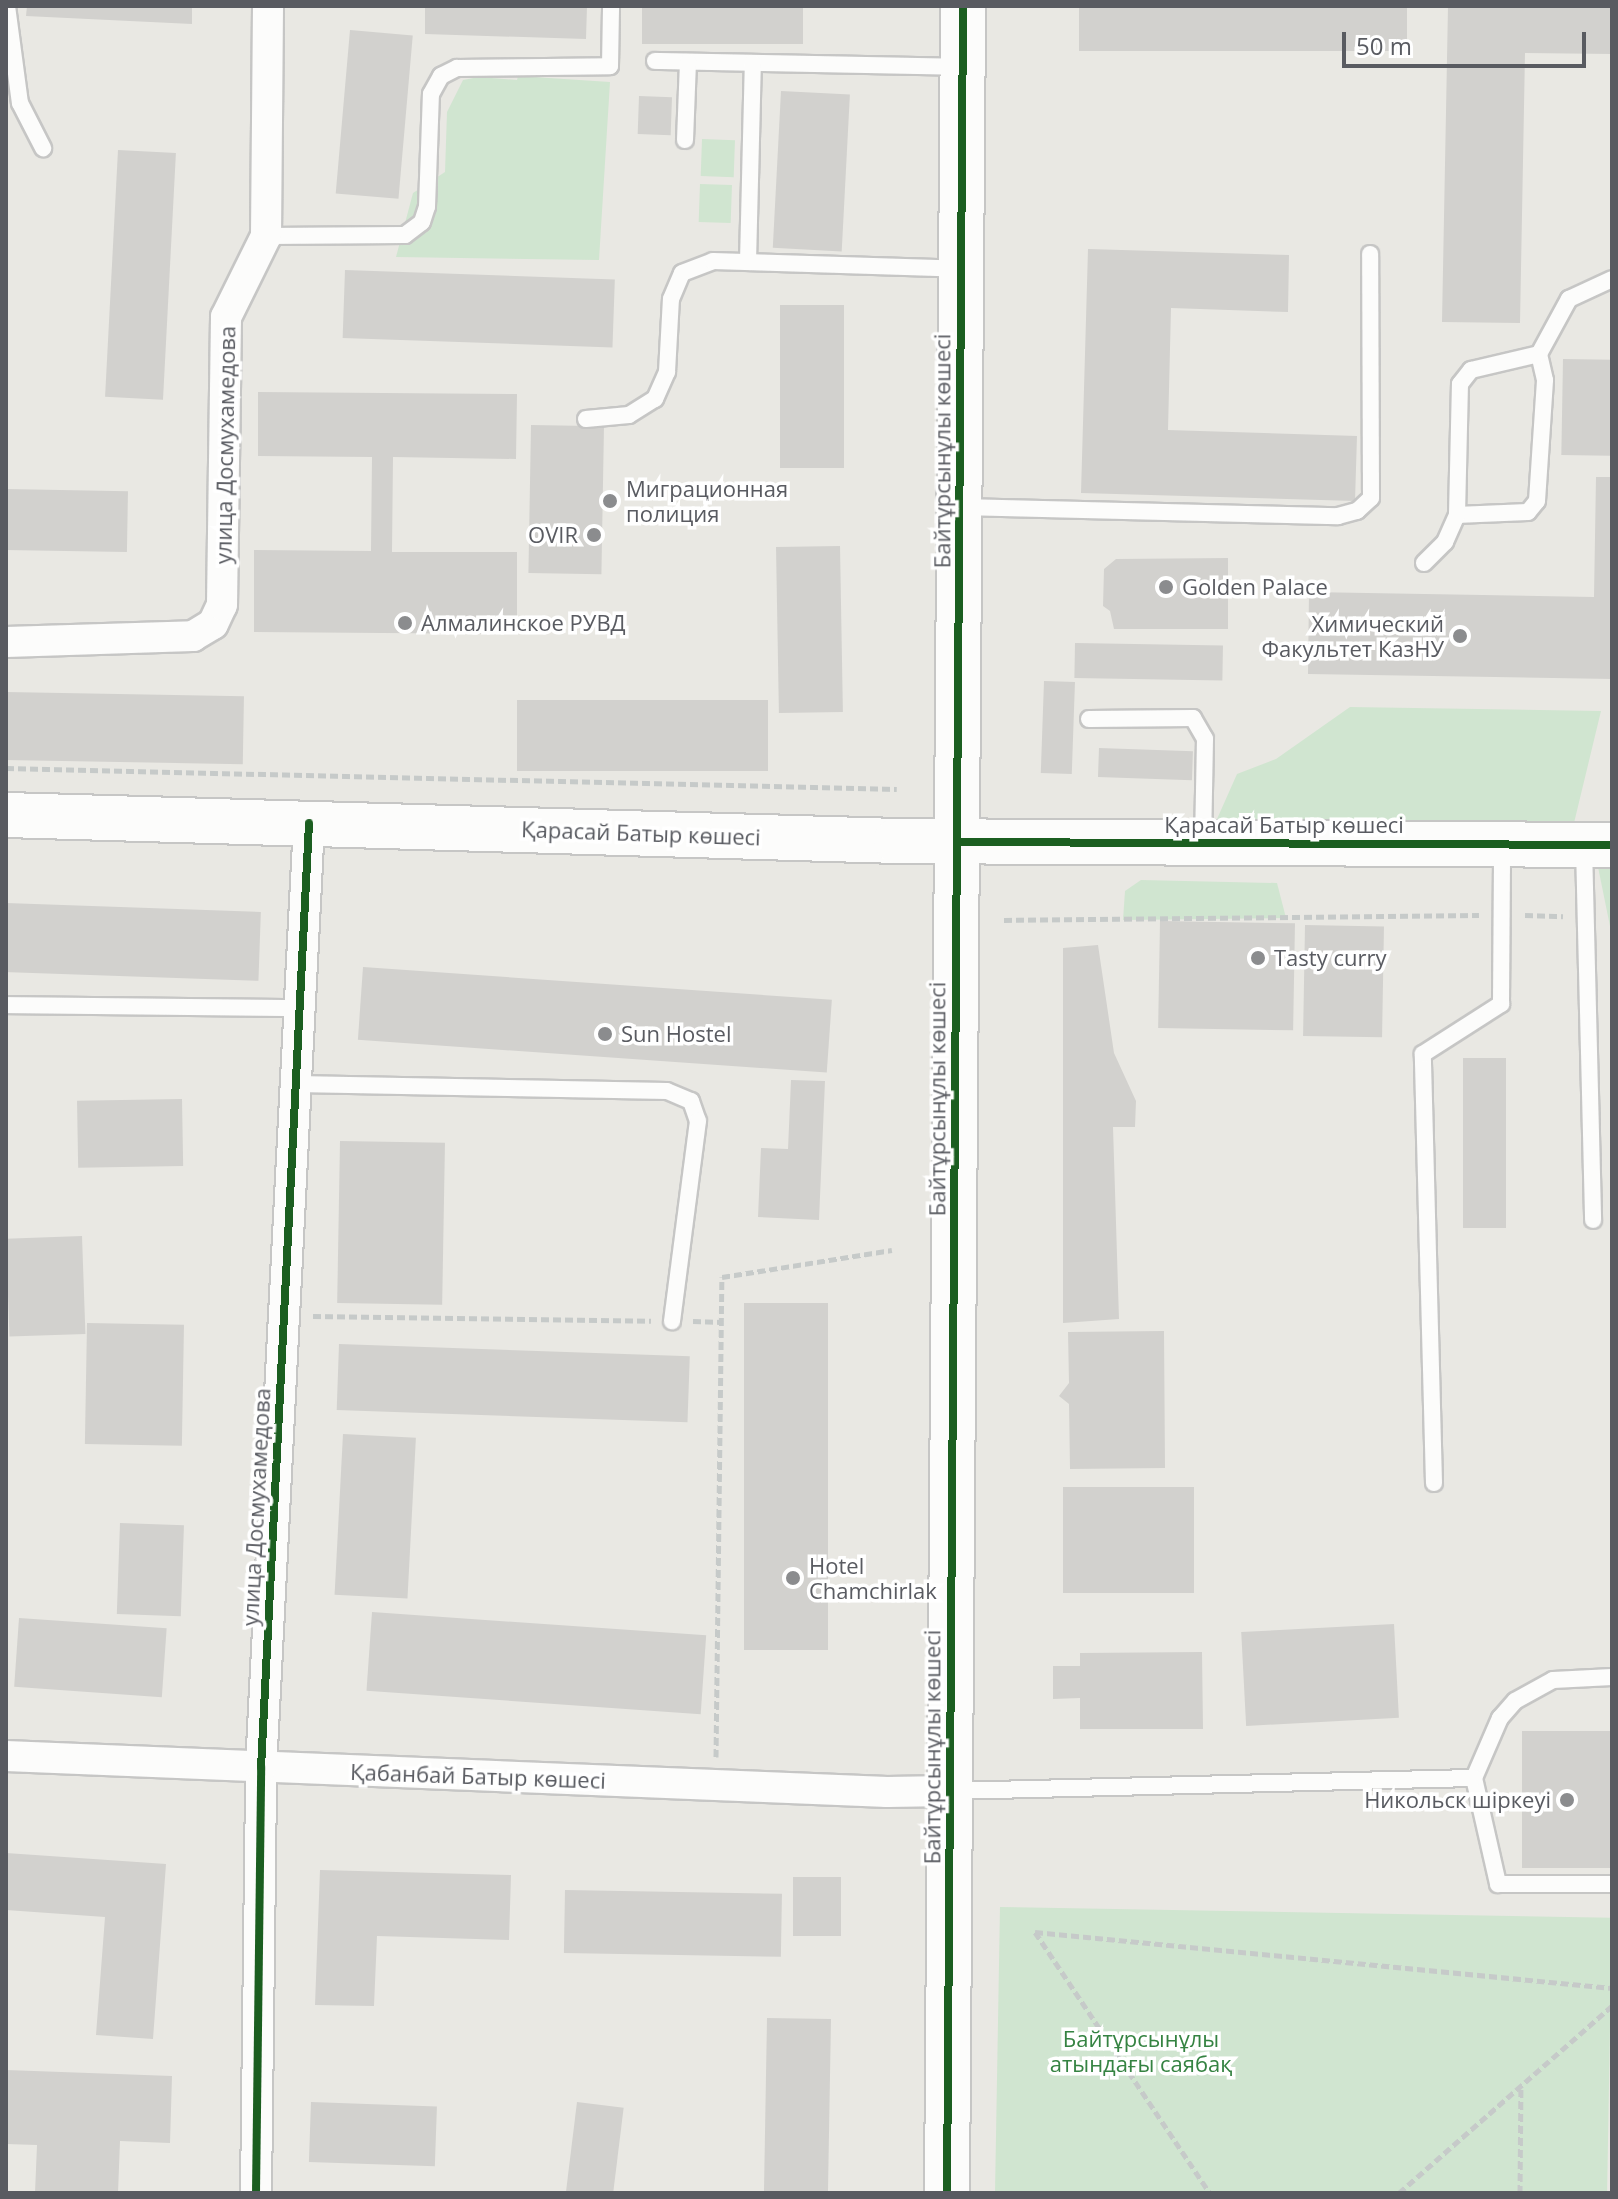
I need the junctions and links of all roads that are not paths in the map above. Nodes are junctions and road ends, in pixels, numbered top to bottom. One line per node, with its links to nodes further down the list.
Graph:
1 (7, 6): 10 (lane)
2 (268, 6): 11 (street, улица Досмухамедова)
3 (611, 6): 11 (lane)
4 (963, 6): 8 (main road, Байтұрсынұлы көшесі)
5 (655, 61): 6 (lane)
6 (688, 62): 7 (lane); 9 (lane)
7 (753, 63): 8 (lane); 13 (lane)
8 (963, 67): 14 (main road, Байтұрсынұлы көшесі)
9 (685, 140)
10 (43, 148)
11 (266, 236): 21 (street, улица Досмухамедова)
12 (1370, 254): 18 (lane)
13 (748, 262): 14 (lane); 17 (lane)
14 (961, 269): 18 (main road, Байтұрсынұлы көшесі)
15 (1612, 279): 16 (lane)
16 (1539, 354): 19 (lane); 19 (lane)
17 (586, 419)
18 (959, 507): 25 (main road, Байтұрсынұлы көшесі)
19 (1457, 515): 20 (lane)
20 (1424, 563)
21 (6, 642)
22 (1089, 719): 26 (lane)
23 (6, 815): 24 (main road, Қарасай Батыр көшесі)
24 (309, 823): 25 (main road, Қарасай Батыр көшесі); 30 (street, улица Досмухамедова)
25 (957, 842): 26 (main road, Қарасай Батыр көшесі); 39 (main road, Байтұрсынұлы көшесі)
26 (1203, 843): 27 (main road, Қарасай Батыр көшесі)
27 (1502, 844): 28 (main road, Қарасай Батыр көшесі); 34 (lane)
28 (1598, 845): 32 (lane)
29 (6, 1005): 30 (lane)
30 (300, 1008): 31 (street, улица Досмухамедова)
31 (296, 1084): 33 (lane); 37 (street, улица Досмухамедова)
32 (1593, 1220)
33 (672, 1321)
34 (1434, 1483)
35 (1612, 1677): 38 (lane)
36 (6, 1756): 37 (street, Қабанбай Батыр көшесі)
37 (261, 1768): 39 (street, Қабанбай Батыр көшесі); 41 (street, улица Досмухамедова)
38 (1474, 1778): 39 (lane); 40 (lane)
39 (949, 1791): 42 (main road, Байтұрсынұлы көшесі)
40 (1612, 1884)
41 (256, 2193)
42 (947, 2193)

